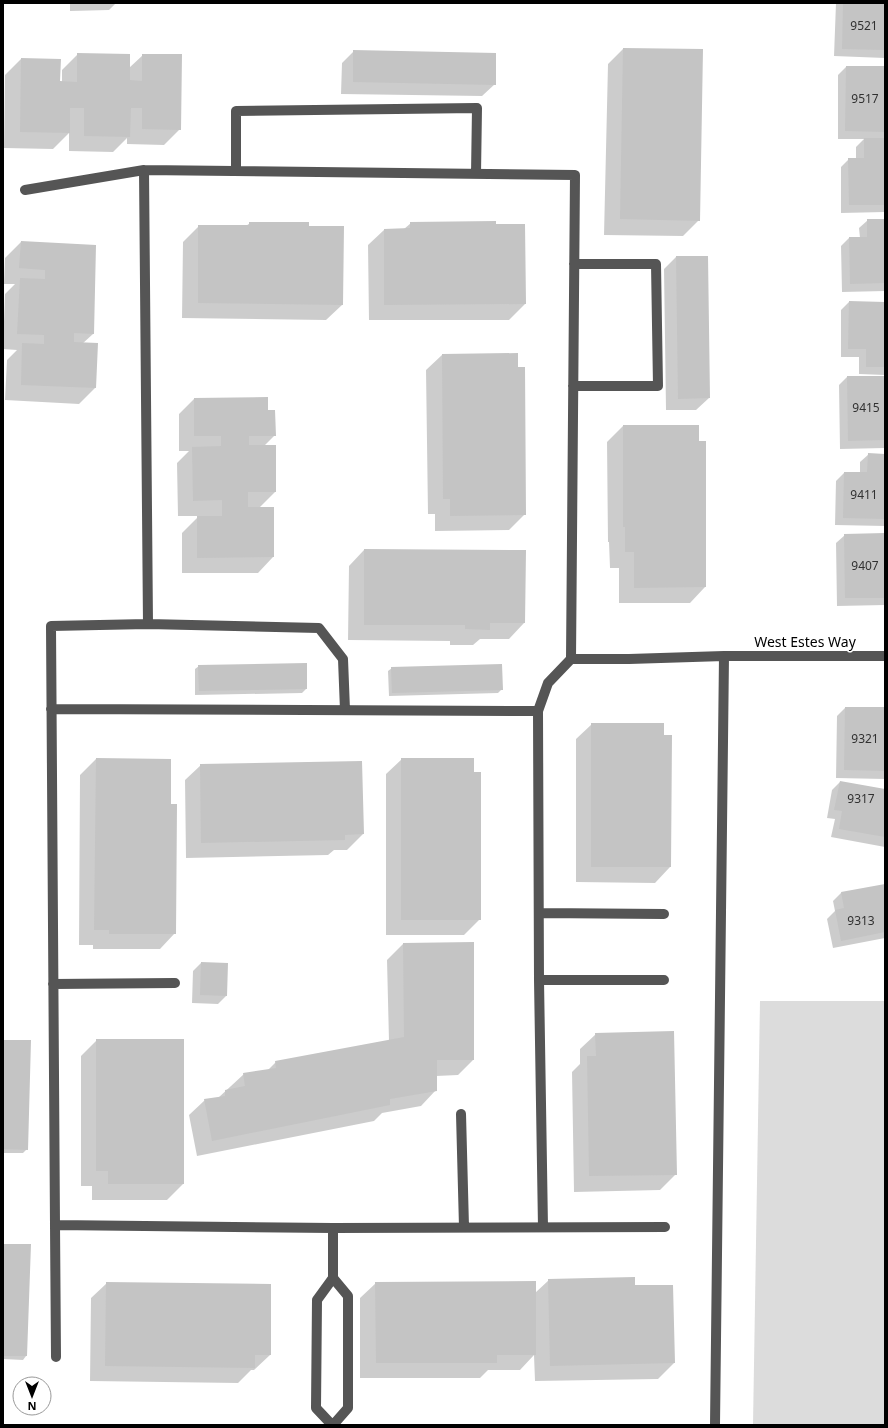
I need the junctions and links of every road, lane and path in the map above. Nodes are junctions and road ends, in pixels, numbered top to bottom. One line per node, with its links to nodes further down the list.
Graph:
1 (144, 170): 2 (street); 4 (street); 7 (street)
2 (236, 171): 3 (street); 3 (street)
3 (476, 174): 5 (street)
4 (25, 190)
5 (574, 264): 6 (street); 6 (street)
6 (573, 386): 10 (street)
7 (148, 624): 11 (street); 12 (street)
8 (724, 656): 9 (street, West Estes Way); 10 (street, West Estes Way); 29 (street)
9 (885, 656)
10 (571, 659): 13 (street)
11 (51, 709): 12 (street); 19 (street)
12 (345, 710): 13 (street)
13 (538, 711): 14 (street)
14 (539, 913): 15 (street); 16 (street)
15 (664, 914)
16 (539, 980): 17 (street); 24 (street)
17 (664, 980)
18 (175, 983): 19 (street)
19 (54, 984): 21 (street)
20 (461, 1114): 23 (street)
21 (55, 1225): 25 (street); 27 (street)
22 (665, 1226): 24 (street)
23 (464, 1227): 24 (street); 25 (street)
24 (543, 1227)
25 (332, 1228): 26 (street)
26 (332, 1278): 28 (street); 28 (street)
27 (56, 1358)
28 (333, 1425)
29 (715, 1425)

